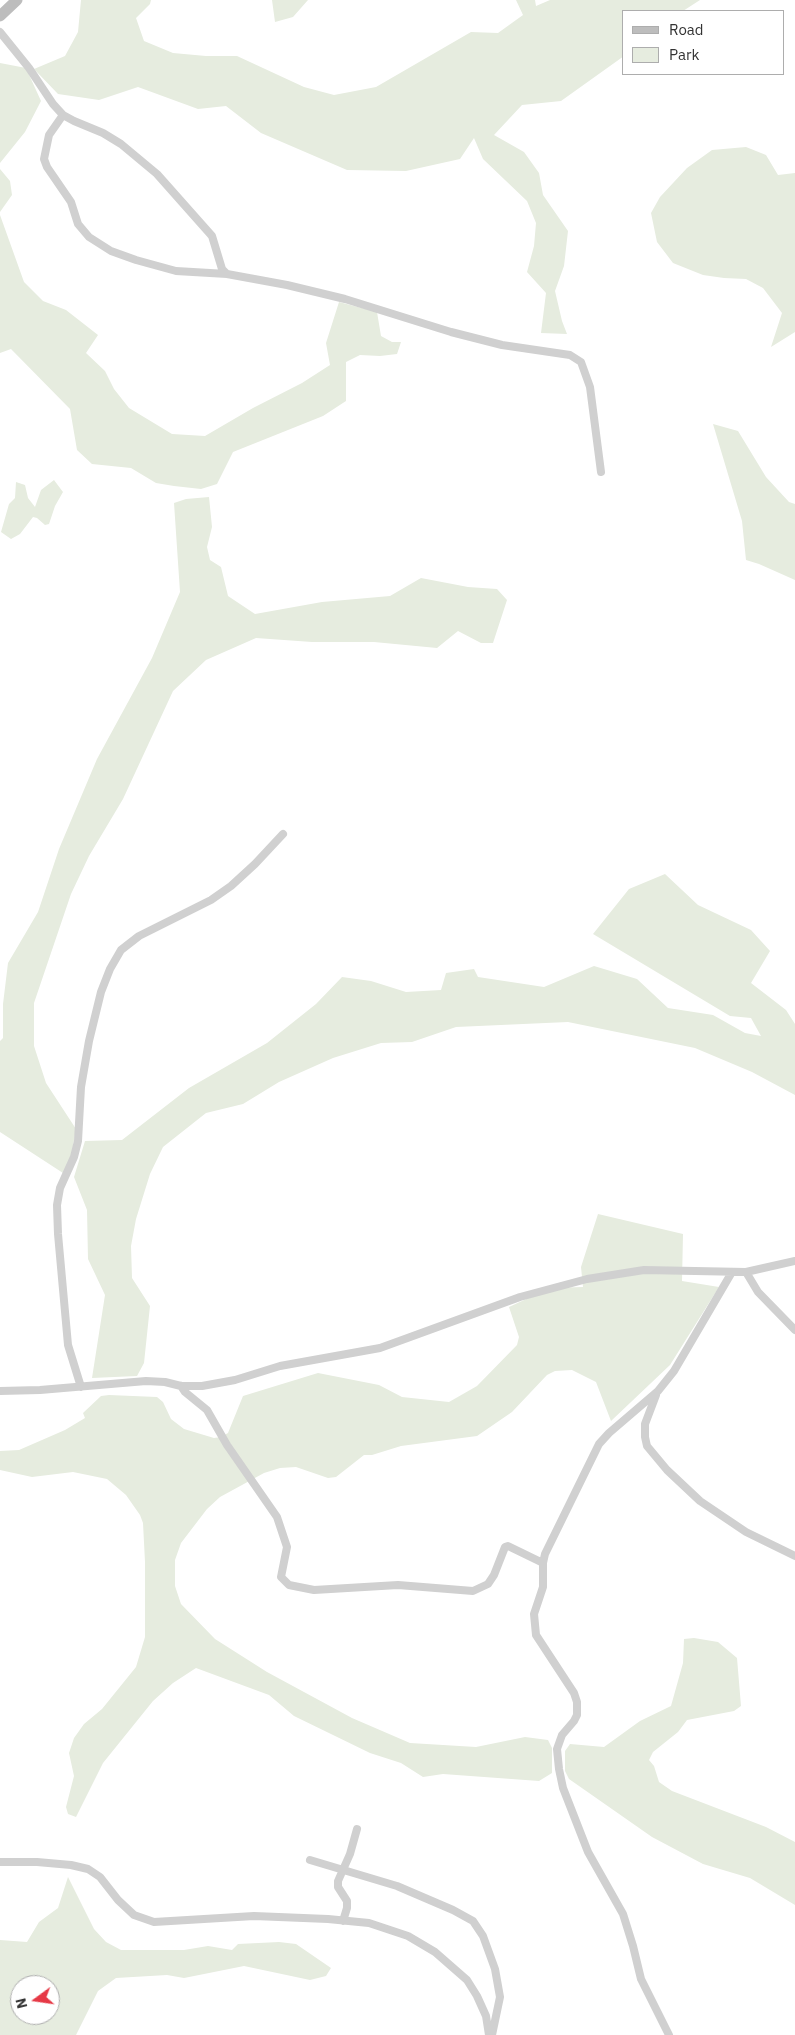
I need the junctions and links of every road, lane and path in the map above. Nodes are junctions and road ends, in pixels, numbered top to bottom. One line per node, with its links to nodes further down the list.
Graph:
1 (17, 0): 2 (street)
2 (0, 16)
3 (0, 32): 4 (street)
4 (63, 114): 5 (street); 5 (street)
5 (227, 274): 6 (street)
6 (601, 472)
7 (282, 834): 13 (street)
8 (795, 1261): 10 (street)
9 (732, 1272): 10 (street); 12 (street); 14 (street)
10 (746, 1272): 11 (street)
11 (795, 1330)
12 (181, 1386): 13 (street); 17 (street)
13 (81, 1387): 15 (street)
14 (658, 1390): 16 (street); 17 (street)
15 (0, 1391)
16 (795, 1556)
17 (543, 1563): 24 (street)
18 (357, 1830): 21 (street)
19 (310, 1860): 21 (street)
20 (0, 1862): 22 (street)
21 (342, 1870): 22 (street); 23 (street)
22 (343, 1921): 23 (street)
23 (490, 2035)
24 (669, 2035)

